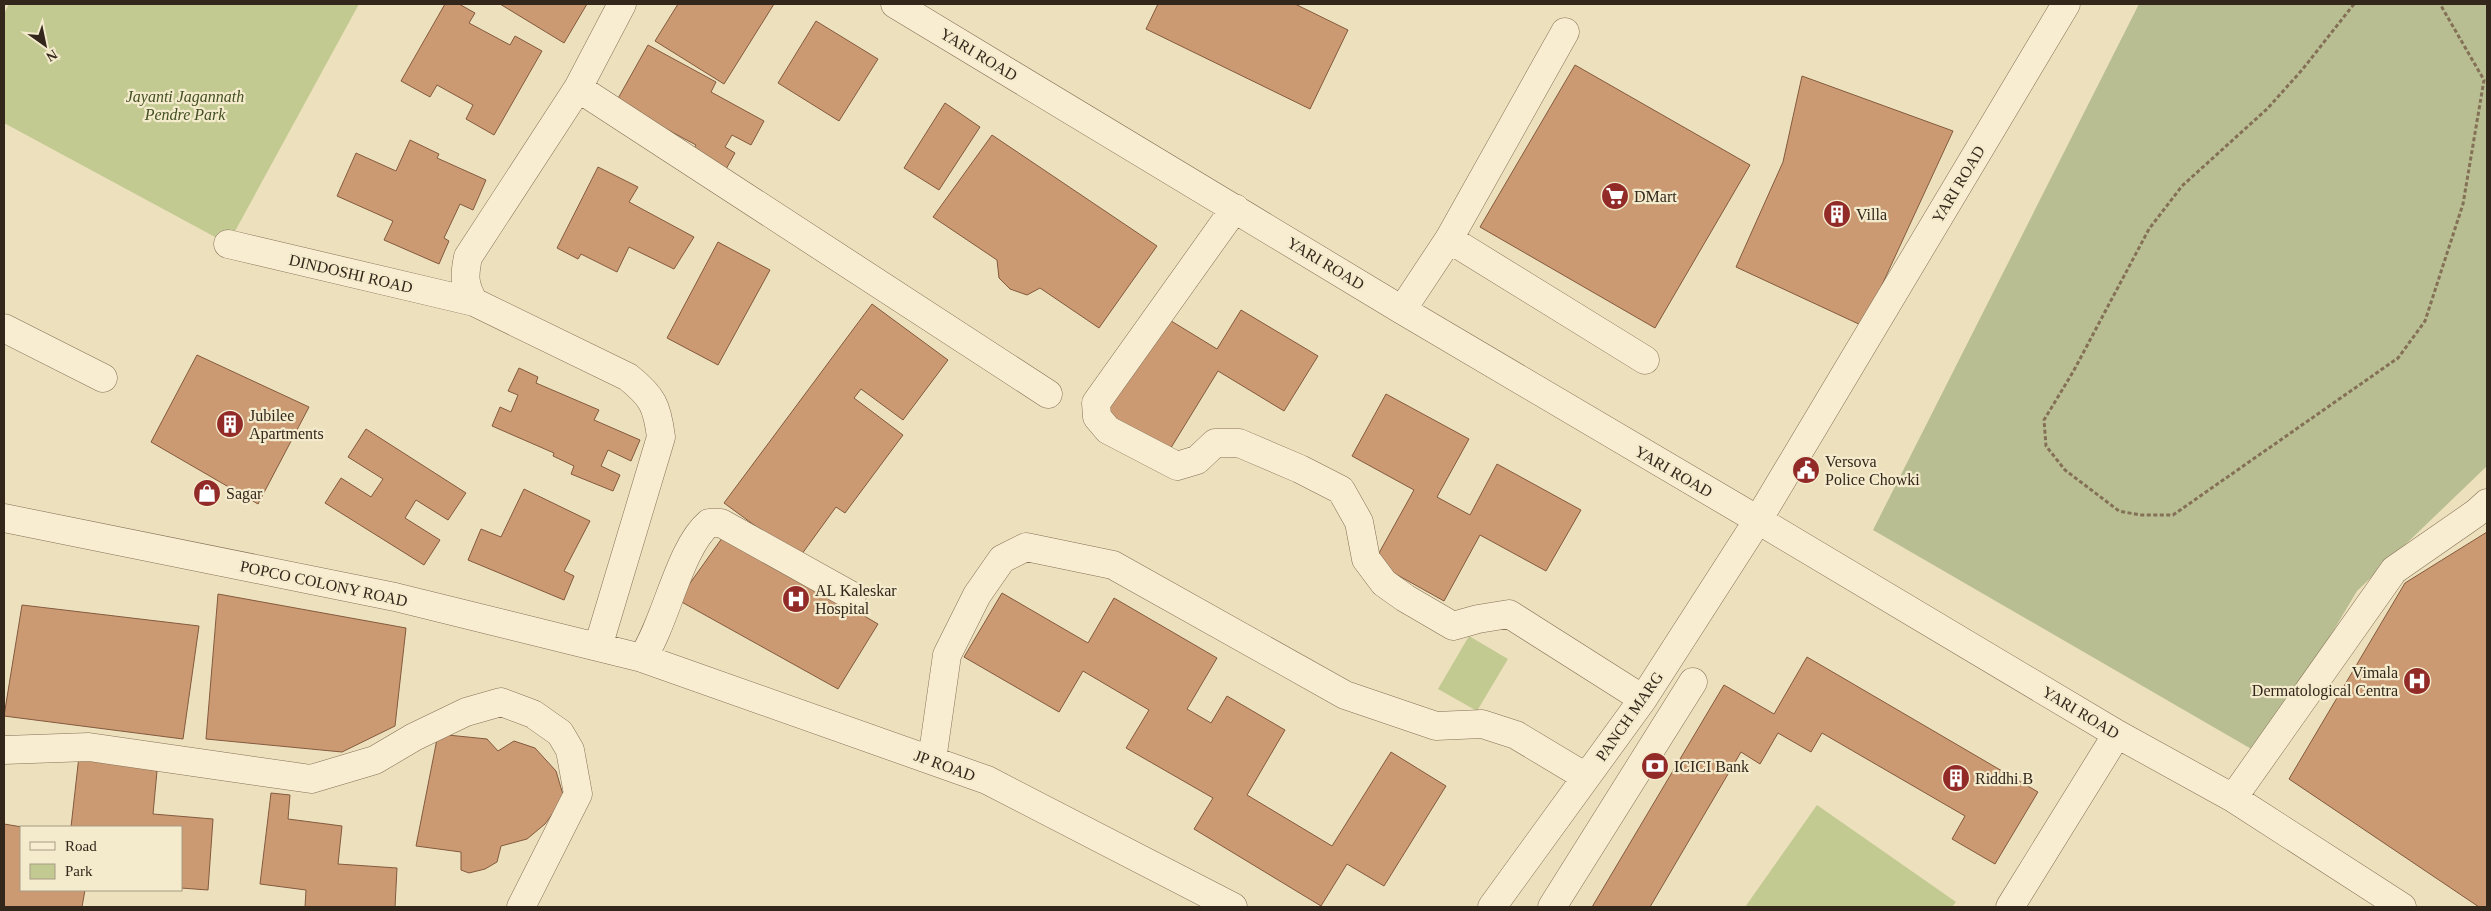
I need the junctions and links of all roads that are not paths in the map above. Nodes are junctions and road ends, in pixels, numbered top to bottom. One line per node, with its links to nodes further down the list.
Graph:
1 (622, 4): 5 (street)
2 (895, 4): 6 (street, YARI ROAD)
3 (2066, 4): 17 (street, YARI ROAD)
4 (1565, 32): 7 (street)
5 (578, 88): 9 (street); 14 (street)
6 (1234, 208): 10 (street, YARI ROAD); 22 (street)
7 (1449, 239): 10 (street); 12 (street)
8 (228, 244): 9 (street, DINDOSHI ROAD)
9 (474, 302): 19 (street, DINDOSHI ROAD)
10 (1402, 310): 17 (street, YARI ROAD)
11 (4, 328): 13 (street)
12 (1645, 360)
13 (103, 378)
14 (1048, 394)
15 (2487, 502): 27 (street)
16 (4, 518): 19 (street, POPCO COLONY ROAD)
17 (1758, 520): 22 (street, PANCH MARG); 23 (street, YARI ROAD)
18 (852, 596): 20 (street)
19 (598, 647): 20 (street, POPCO COLONY ROAD)
20 (642, 658): 25 (street, JP ROAD)
21 (1692, 682): 31 (street)
22 (1643, 699): 26 (street, PANCH MARG)
23 (2117, 734): 27 (street, YARI ROAD); 32 (street)
24 (4, 750): 28 (street)
25 (932, 760): 26 (street); 29 (street, JP ROAD)
26 (1586, 777): 30 (street, PANCH MARG)
27 (2233, 798): 33 (street, YARI ROAD)
28 (521, 907)
29 (1233, 907)
30 (1492, 907)
31 (1552, 907)
32 (2010, 907)
33 (2402, 907)

